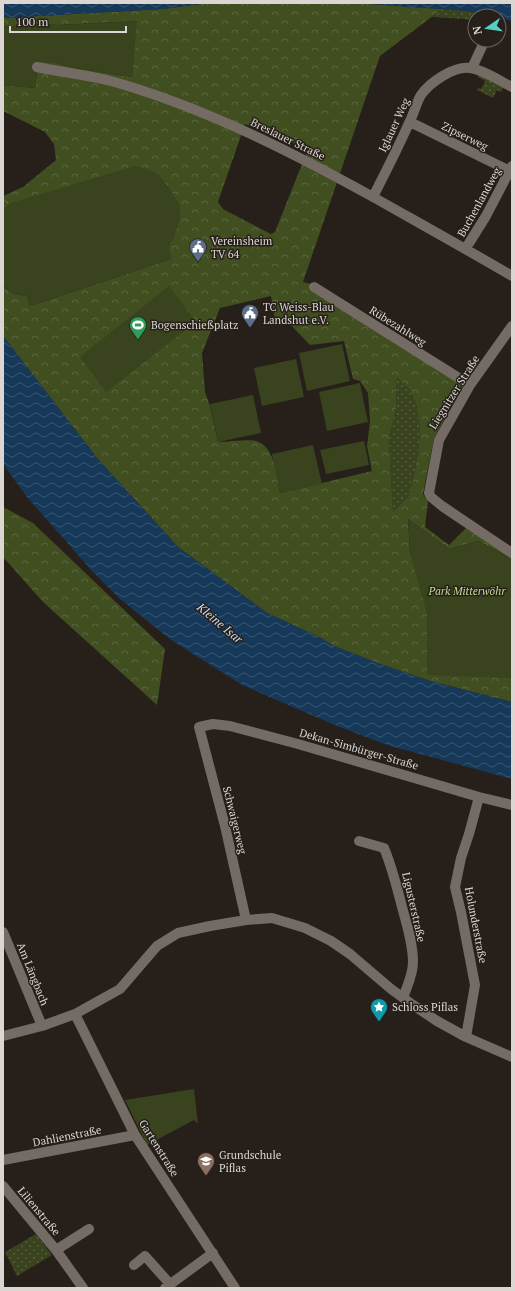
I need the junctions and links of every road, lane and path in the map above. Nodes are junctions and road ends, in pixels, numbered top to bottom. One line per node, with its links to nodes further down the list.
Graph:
1 (481, 48): 3 (street)
2 (37, 67): 7 (street, Breslauer Straße)
3 (472, 68): 4 (street); 5 (street, Iglauer Weg)
4 (512, 87)
5 (410, 122): 6 (street, Zipserweg); 7 (street, Iglauer Weg)
6 (511, 169): 8 (street, Buchenlandweg)
7 (373, 197): 8 (street, Breslauer Straße)
8 (466, 248): 9 (street, Breslauer Straße)
9 (512, 276)
10 (314, 287): 12 (street, Rübezahlweg)
11 (510, 333): 12 (street, Liegnitzer Straße)
12 (470, 385): 13 (street, Liegnitzer Straße)
13 (512, 553)
14 (199, 727): 15 (street, Dekan-Simbürger-Straße); 18 (street, Schwaigerweg)
15 (479, 797): 16 (street, Dekan-Simbürger-Straße); 24 (street, Holunderstraße)
16 (512, 805)
17 (359, 841): 20 (street, Ligusterstraße)
18 (246, 920): 20 (street); 21 (street)
19 (3, 932): 22 (street, Am Längbach)
20 (403, 998): 24 (street)
21 (75, 1014): 22 (street); 26 (street, Gartenstraße)
22 (42, 1026): 23 (street)
23 (3, 1036)
24 (466, 1037): 25 (street)
25 (512, 1056)
26 (135, 1135): 27 (street, Dahlienstraße); 31 (street, Gartenstraße)
27 (3, 1160)
28 (3, 1186): 30 (street, Lilienstraße)
29 (89, 1229): 30 (street, Lilienstraße)
30 (56, 1250): 34 (street, Lilienstraße)
31 (213, 1253): 33 (street); 35 (street, Gartenstraße)
32 (134, 1265): 33 (street)
33 (167, 1286)
34 (83, 1288)
35 (235, 1288)

